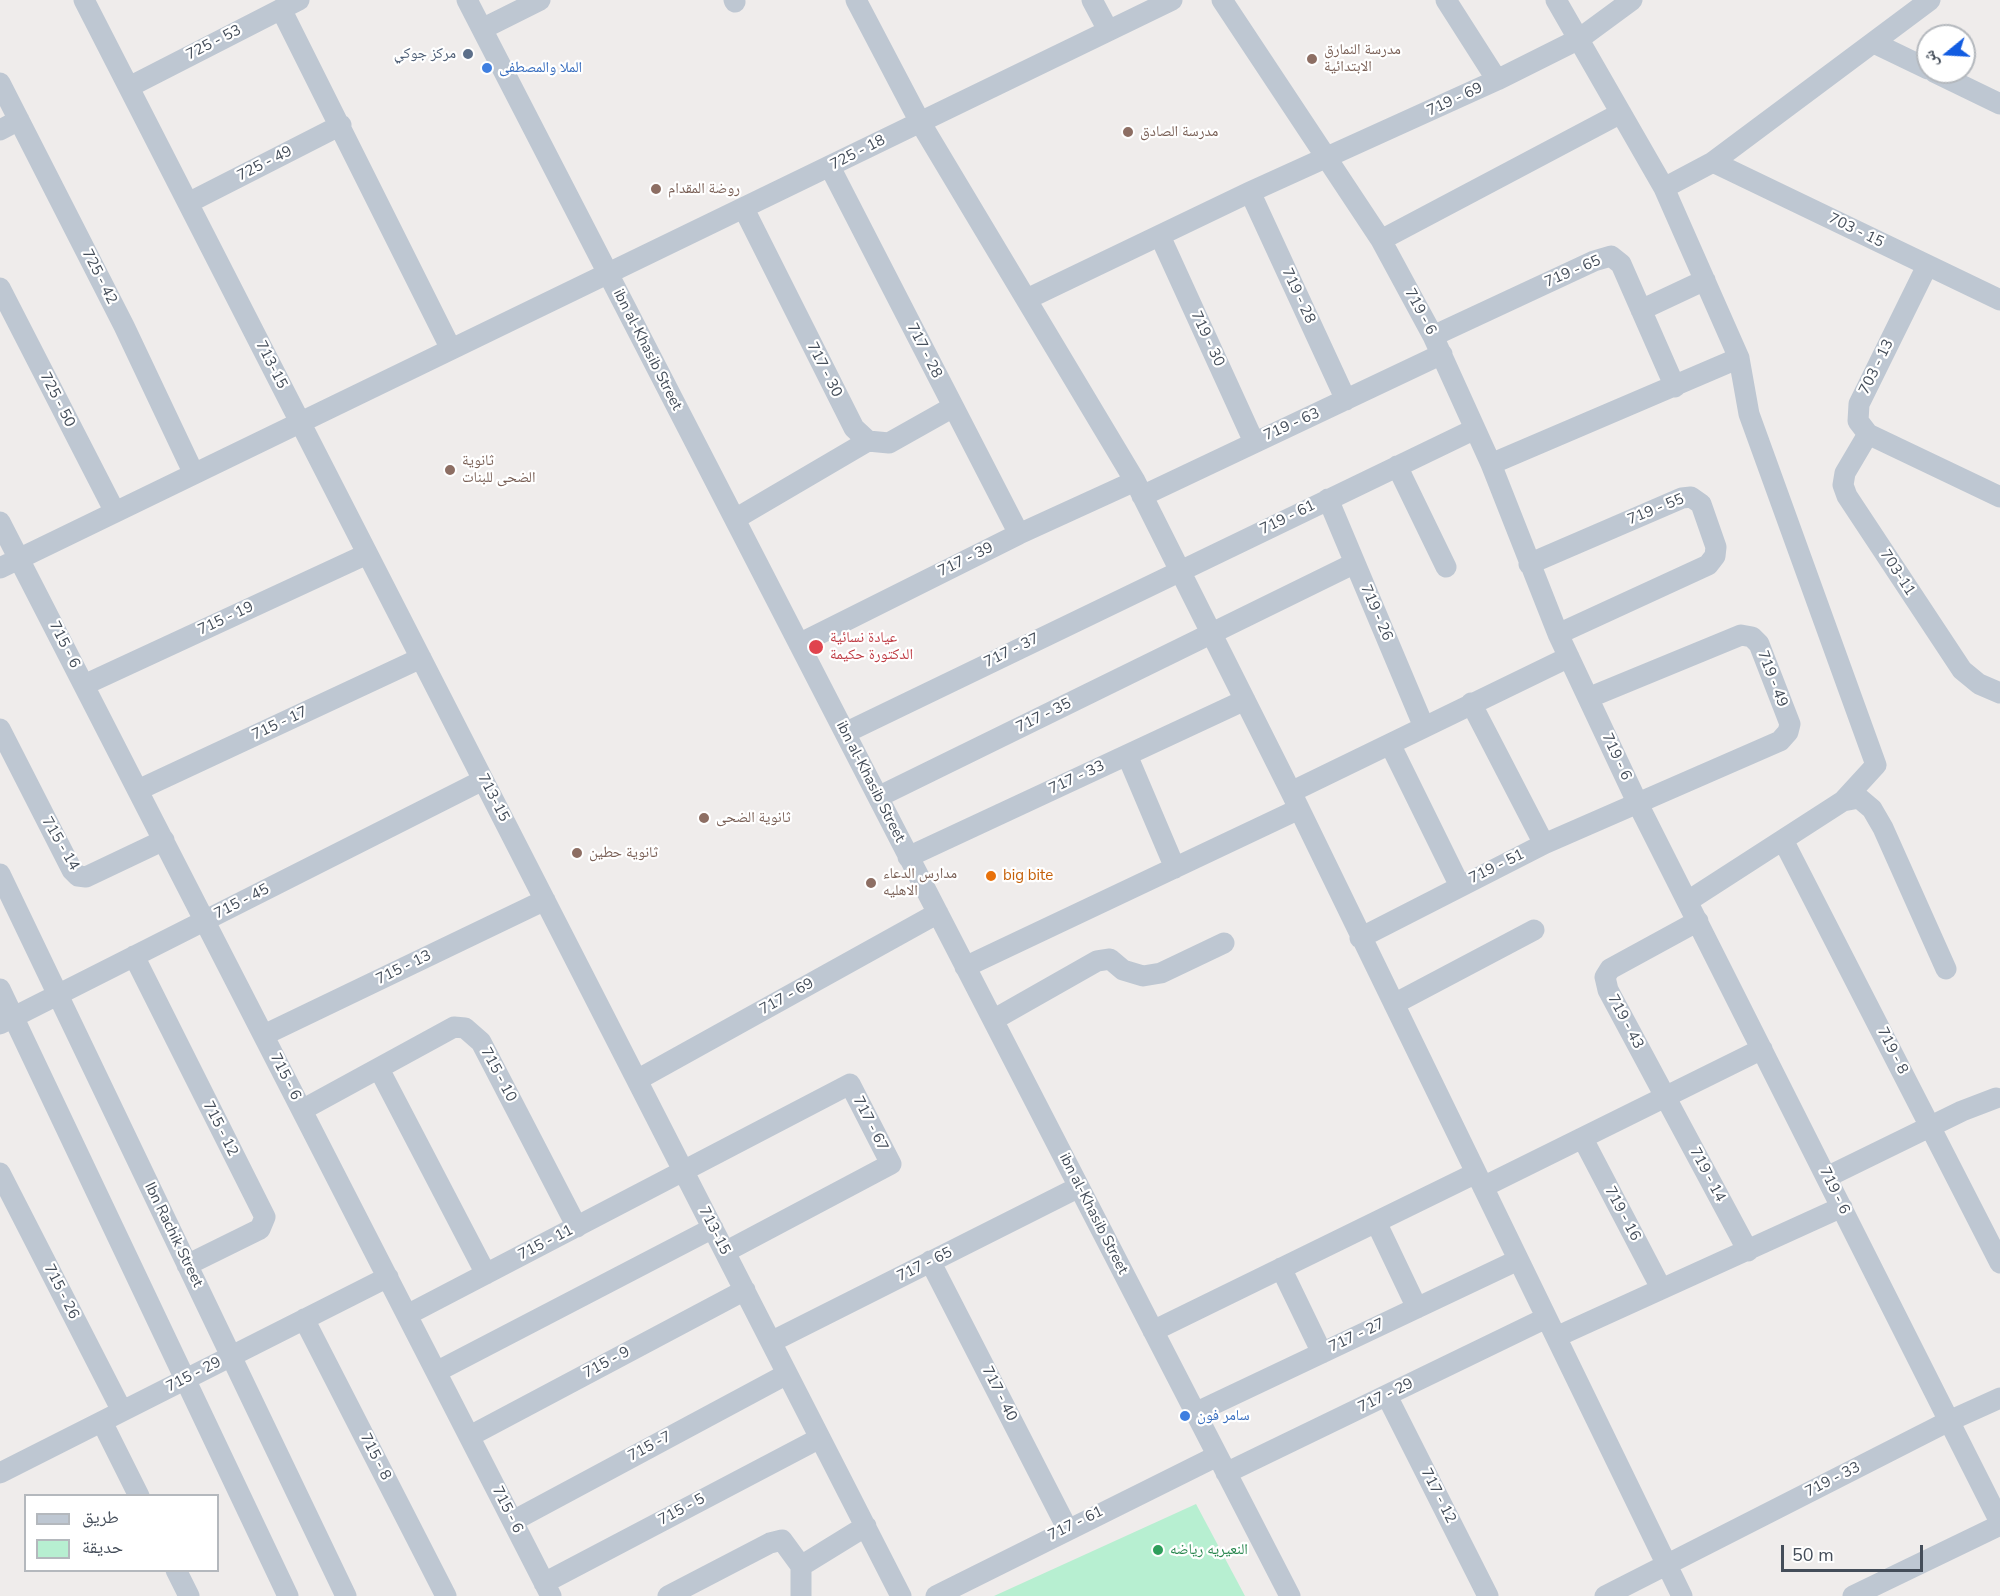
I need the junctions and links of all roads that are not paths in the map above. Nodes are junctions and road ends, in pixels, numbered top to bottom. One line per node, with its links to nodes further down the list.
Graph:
1 (84, 0): 21 (street, 713-15)
2 (467, 0): 13 (street, ibn al-Khasib Street)
3 (540, 0): 13 (street)
4 (856, 0): 25 (street)
5 (1092, 0): 14 (street)
6 (1172, 0): 14 (street, 725 - 18)
7 (1222, 0): 28 (street, 719 - 6)
8 (1446, 0): 18 (street)
9 (1556, 0): 15 (street)
10 (1632, 0): 15 (street, 719 - 69)
11 (1930, 0): 16 (street)
12 (290, 4): 21 (street, 725 - 53); 26 (street)
13 (482, 29): 38 (street, ibn al-Khasib Street)
14 (1107, 30): 25 (street, 725 - 18)
15 (1579, 39): 18 (street, 719 - 69); 23 (street)
16 (1874, 43): 17 (street); 29 (street)
17 (1916, 63)
18 (1497, 80): 28 (street, 719 - 69)
19 (0, 82): 24 (street, 725 - 42)
20 (1959, 84): 22 (street)
21 (129, 87): 33 (street, 713-15)
22 (2000, 104)
23 (1621, 113): 31 (street); 36 (street)
24 (19, 120): 27 (street); 57 (street, 725 - 42)
25 (920, 122): 30 (street, 725 - 18); 41 (street)
26 (341, 125): 33 (street, 725 - 49); 45 (street)
27 (0, 130)
28 (1329, 158): 32 (street, 719 - 69); 36 (street, 719 - 6)
29 (1713, 162): 31 (street); 37 (street, 703 - 15)
30 (830, 167): 34 (street, 725 - 18); 49 (street, 717 - 28)
31 (1664, 188): 39 (street)
32 (1250, 192): 35 (street, 719 - 69); 48 (street, 719 - 28)
33 (188, 203): 50 (street, 713-15)
34 (744, 209): 38 (street, 725 - 18); 53 (street, 717 - 30)
35 (1160, 236): 41 (street, 719 - 69); 54 (street, 719 - 30)
36 (1381, 240): 44 (street, 719 - 6)
37 (1927, 266): 42 (street, 703 - 15); 52 (street, 703 - 13)
38 (608, 273): 45 (street, 725 - 18); 62 (street, ibn al-Khasib Street)
39 (1705, 280): 43 (street); 46 (street)
40 (0, 288): 61 (street, 725 - 50)
41 (1027, 299): 58 (street)
42 (2000, 300)
43 (1641, 310): 44 (street, 719 - 65); 47 (street, 719 - 65)
44 (1438, 345): 48 (street, 719 - 63); 51 (street, 719 - 6)
45 (451, 349): 50 (street, 725 - 18)
46 (1739, 358): 47 (street); 91 (street)
47 (1675, 387): 55 (street)
48 (1346, 400): 54 (street, 719 - 63)
49 (953, 407): 53 (street); 64 (street, 717 - 28)
50 (300, 422): 57 (street, 725 - 18); 65 (street, 713-15)
51 (1475, 429): 55 (street, 719 - 6); 56 (street, 719 - 61)
52 (1868, 434): 59 (street); 78 (street, 703-11)
53 (868, 441): 62 (street)
54 (1254, 442): 58 (street, 719 - 63)
55 (1491, 464): 68 (street, 719 - 6)
56 (1397, 466): 60 (street, 719 - 61); 69 (street)
57 (194, 474): 61 (street, 725 - 18)
58 (1139, 488): 64 (street, 717 - 39); 71 (street)
59 (2000, 497)
60 (1328, 499): 67 (street, 719 - 26); 71 (street, 719 - 61)
61 (115, 512): 66 (street, 725 - 18)
62 (735, 519): 74 (street, ibn al-Khasib Street)
63 (0, 522): 66 (street, 715 - 6)
64 (1019, 534): 74 (street, 717 - 39)
65 (368, 554): 76 (street, 713-15); 77 (street, 715 - 19)
66 (19, 559): 70 (street, 725 - 18); 77 (street, 715 - 6)
67 (1355, 563): 73 (street, 717 - 35); 82 (street, 719 - 26)
68 (1529, 564): 72 (street, 719 - 6); 72 (street, 719 - 55)
69 (1446, 567)
70 (0, 568)
71 (1179, 570): 73 (street); 84 (street, 717 - 37)
72 (1558, 634): 75 (street, 719 - 6)
73 (1211, 635): 80 (street); 89 (street, 717 - 35)
74 (799, 644): 84 (street, ibn al-Khasib Street)
75 (1569, 657): 79 (street, 719 - 6); 81 (street)
76 (421, 658): 87 (street, 713-15); 88 (street, 715 - 17)
77 (84, 685): 88 (street, 715 - 6)
78 (2000, 693)
79 (1588, 698): 92 (street, 719 - 6); 92 (street, 719 - 49)
80 (1245, 700): 86 (street, 717 - 33); 90 (street)
81 (1471, 703): 82 (street); 95 (street)
82 (1424, 727): 85 (street)
83 (0, 729): 93 (street, 715 - 14)
84 (845, 733): 89 (street, ibn al-Khasib Street)
85 (1390, 744): 90 (street); 99 (street)
86 (1127, 755): 96 (street, 717 - 33); 97 (street)
87 (483, 780): 100 (street, 713-15); 103 (street, 715 - 45)
88 (138, 790): 93 (street, 715 - 6)
89 (878, 796): 96 (street, ibn al-Khasib Street)
90 (1295, 800): 97 (street); 106 (street)
91 (1843, 801): 94 (street); 110 (street)
92 (1637, 802): 95 (street, 719 - 51); 101 (street, 719 - 6)
93 (164, 840): 103 (street, 715 - 6)
94 (1782, 840): 101 (street); 123 (street, 719 - 8)
95 (1544, 844): 99 (street, 719 - 51)
96 (909, 857): 102 (street, ibn al-Khasib Street)
97 (1175, 868): 109 (street)
98 (0, 874): 112 (street, Ibn Rachik Street)
99 (1460, 886): 106 (street, 719 - 51)
100 (545, 900): 116 (street, 715 - 13); 119 (street, 713-15)
101 (1688, 901): 104 (street, 719 - 6)
102 (938, 914): 109 (street, ibn al-Khasib Street); 119 (street, 717 - 69)
103 (205, 920): 108 (street, 715 - 45); 116 (street, 715 - 6)
104 (1698, 921): 117 (street, 719 - 6); 121 (street, 719 - 43)
105 (1534, 930): 113 (street)
106 (1360, 938): 113 (street)
107 (1224, 943): 115 (street)
108 (134, 956): 112 (street, 715 - 45); 139 (street, 715 - 12)
109 (965, 967): 115 (street, ibn al-Khasib Street)
110 (1946, 969)
111 (0, 989): 114 (street)
112 (58, 995): 114 (street, 715 - 45); 139 (street, Ibn Rachik Street)
113 (1394, 1004): 128 (street)
114 (7, 1020): 156 (street)
115 (993, 1020): 129 (street, ibn al-Khasib Street)
116 (264, 1035): 122 (street, 715 - 6)
117 (1762, 1049): 121 (street); 127 (street, 719 - 6)
118 (379, 1069): 122 (street, 715 - 10); 132 (street, 715 - 10); 141 (street)
119 (637, 1080): 125 (street, 713-15)
120 (1996, 1098): 123 (street)
121 (1666, 1099): 124 (street); 134 (street, 719 - 14)
122 (302, 1110): 142 (street, 715 - 6)
123 (1930, 1126): 127 (street); 138 (street, 719 - 8)
124 (1583, 1139): 128 (street); 143 (street, 719 - 16)
125 (684, 1172): 132 (street, 715 - 11); 133 (street, 713-15); 135 (street, 717 - 67)
126 (0, 1173): 159 (street, 715 - 26)
127 (1827, 1177): 130 (street, 719 - 6)
128 (1480, 1180): 131 (street); 136 (street)
129 (1079, 1187): 137 (street, 717 - 65); 149 (street, ibn al-Khasib Street)
130 (1842, 1207): 134 (street); 161 (street, 719 - 6)
131 (1376, 1222): 140 (street); 145 (street)
132 (577, 1227): 141 (street, 715 - 11)
133 (713, 1228): 135 (street, 713-15); 154 (street)
134 (1748, 1251): 143 (street)
135 (725, 1252): 144 (street, 713-15)
136 (1518, 1260): 145 (street, 717 - 27); 147 (street)
137 (930, 1261): 151 (street, 717 - 65); 171 (street, 717 - 40)
138 (2000, 1263)
139 (187, 1265): 153 (street, Ibn Rachik Street)
140 (1281, 1268): 149 (street); 152 (street)
141 (486, 1274): 146 (street, 715 - 11)
142 (388, 1277): 146 (street, 715 - 6); 148 (street, 715 - 29)
143 (1661, 1288): 150 (street)
144 (745, 1290): 151 (street, 713-15); 163 (street, 715 - 9)
145 (1417, 1308): 152 (street, 717 - 27)
146 (407, 1315): 154 (street, 715 - 6)
147 (1546, 1318): 150 (street); 157 (street, 717 - 29)
148 (304, 1319): 153 (street, 715 - 29); 176 (street, 715 - 8)
149 (1153, 1331): 160 (street, ibn al-Khasib Street)
150 (1556, 1337): 172 (street)
151 (771, 1342): 155 (street, 713-15)
152 (1322, 1353): 160 (street, 717 - 27)
153 (231, 1356): 156 (street, 715 - 29); 179 (street, Ibn Rachik Street)
154 (436, 1372): 163 (street, 715 - 6)
155 (788, 1374): 164 (street, 713-15); 168 (street, 715 -7)
156 (185, 1379): 159 (street, 715 - 29); 178 (street)
157 (1387, 1396): 165 (street, 717 - 29); 185 (street, 717 - 12)
158 (2000, 1398): 161 (street, 719 - 33)
159 (122, 1411): 162 (street, 715 - 29)
160 (1195, 1413): 165 (street, ibn al-Khasib Street)
161 (1949, 1421): 169 (street, 719 - 6); 172 (street, 719 - 33)
162 (102, 1422): 166 (street, 715 - 29); 167 (street)
163 (470, 1436): 168 (street, 715 - 6)
164 (820, 1438): 170 (street, 713-15); 175 (street, 715 - 5)
165 (1222, 1464): 171 (street, 717 - 61); 184 (street, ibn al-Khasib Street)
166 (0, 1473)
167 (138, 1494)
168 (513, 1521): 175 (street, 715 - 6)
169 (2000, 1523): 188 (street)
170 (866, 1526): 173 (street); 182 (street, 713-15)
171 (1067, 1528): 183 (street, 717 - 61)
172 (1667, 1564): 186 (street, 719 - 33); 187 (street)
173 (801, 1566): 180 (street); 181 (street)
174 (177, 1572): 177 (street)
175 (548, 1589)
176 (442, 1595)
177 (189, 1596)
178 (288, 1596)
179 (346, 1596)
180 (668, 1596)
181 (801, 1596)
182 (901, 1596)
183 (936, 1596)
184 (1290, 1596)
185 (1488, 1596)
186 (1605, 1596)
187 (1682, 1596)
188 (1853, 1596)

